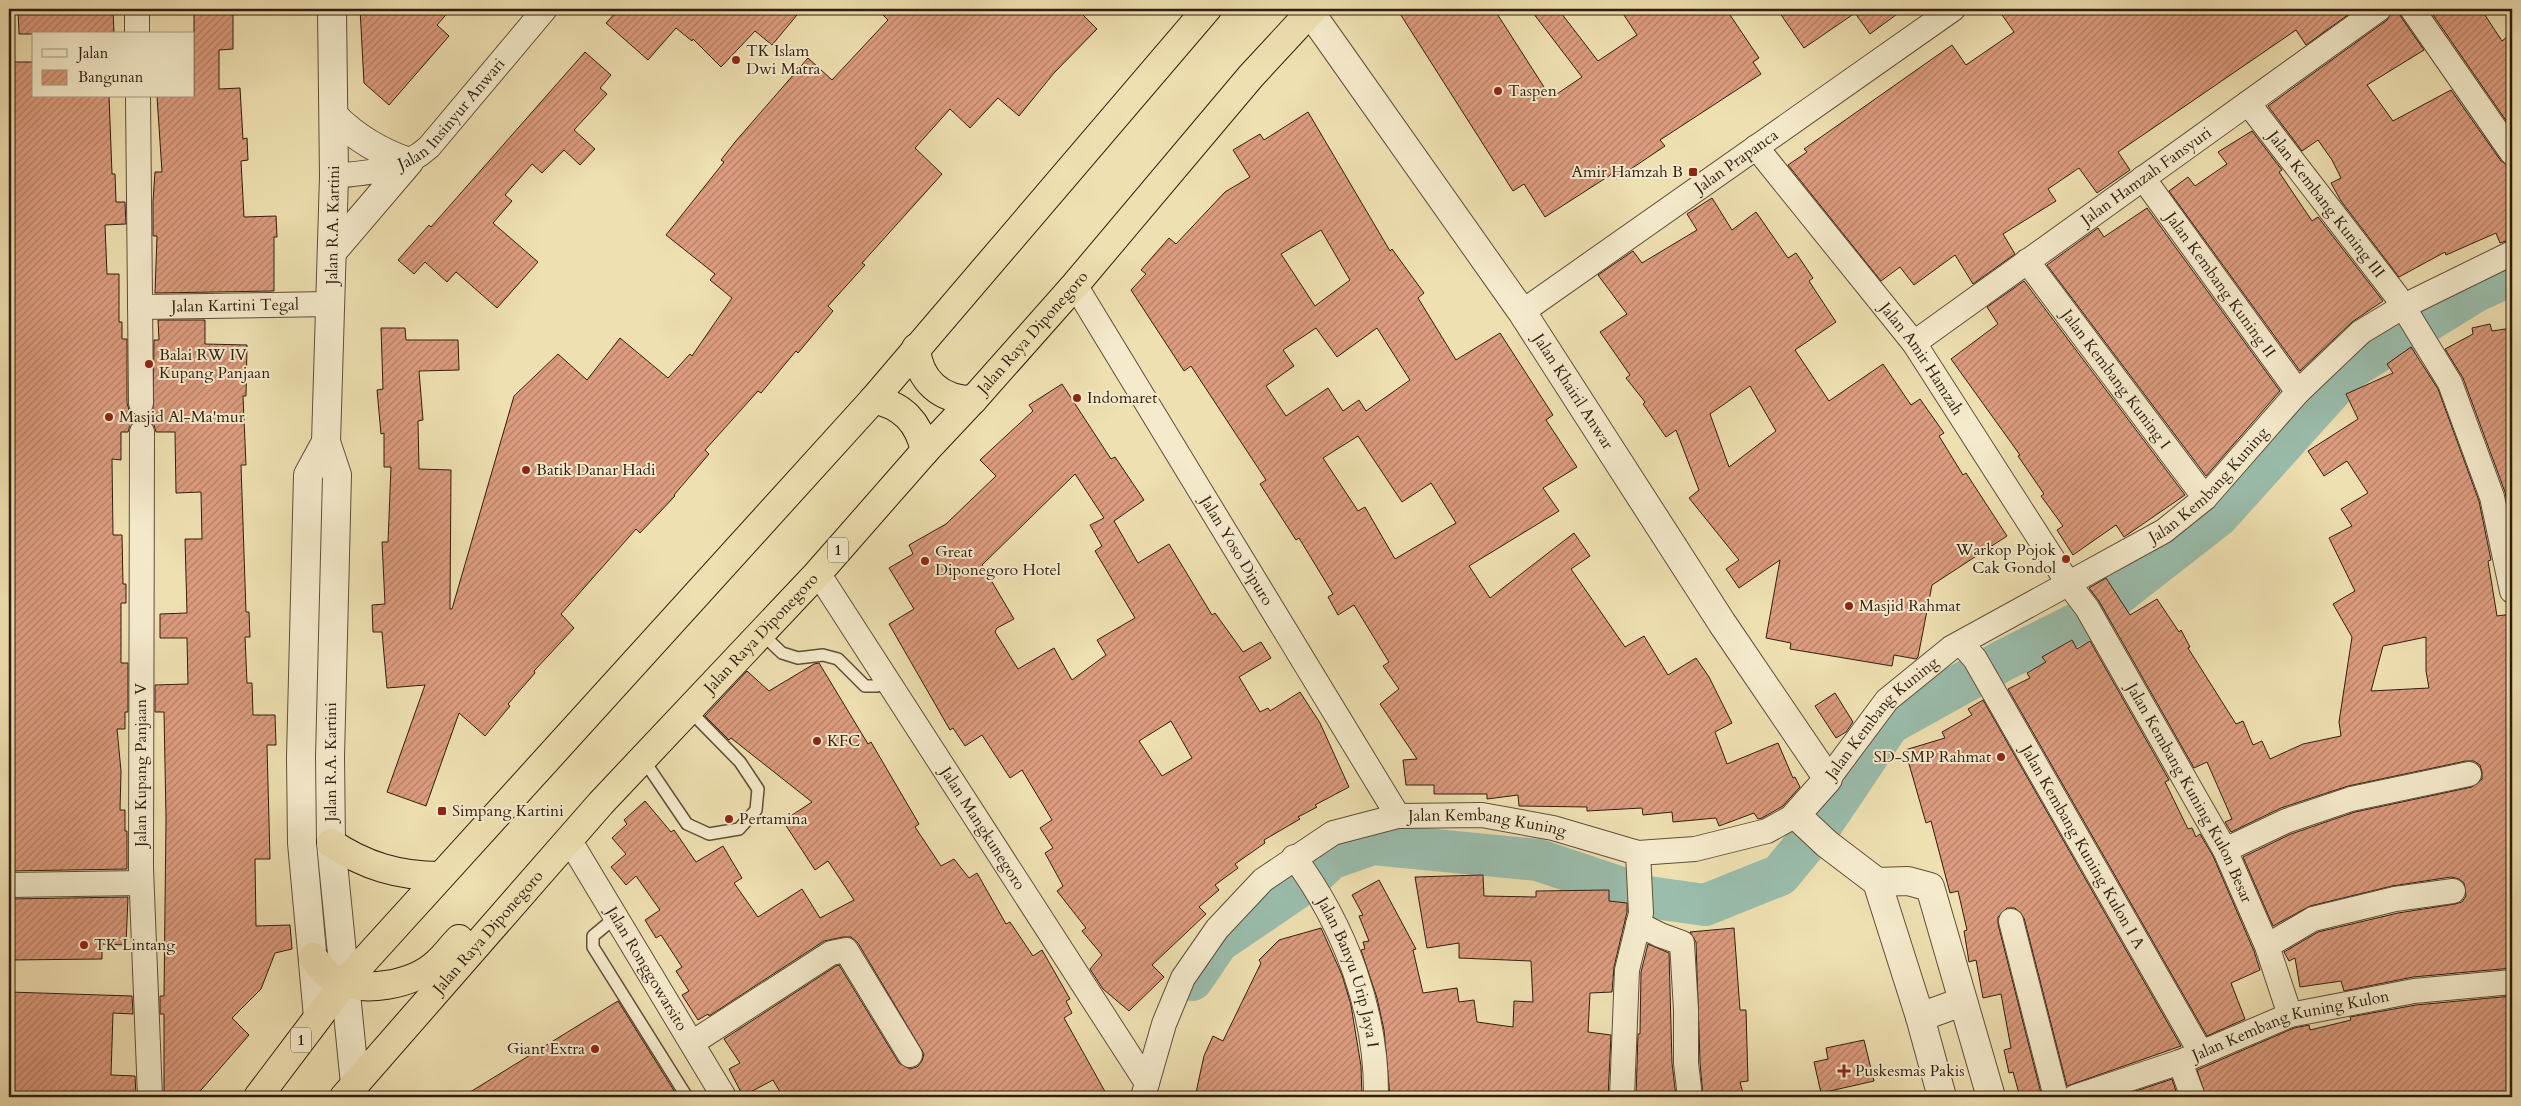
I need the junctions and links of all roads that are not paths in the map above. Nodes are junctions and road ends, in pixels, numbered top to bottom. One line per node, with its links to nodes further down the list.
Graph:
1 (137, 9): 9 (street)
2 (332, 9): 12 (street, Jalan R.A. Kartini)
3 (544, 9): 15 (street, Jalan Insinyur Anwari)
4 (1207, 9): 27 (highway, 1)
5 (1952, 9): 13 (street, Jalan Prapanca)
6 (2379, 9): 11 (street, Jalan Hamzah Fansyuri)
7 (2412, 9): 14 (street)
8 (1312, 10): 21 (highway, Jalan Raya Diponegoro / 1); 24 (street, Jalan Khairil Anwar)
9 (137, 32)
10 (138, 98): 23 (street)
11 (2248, 103): 17 (street, Jalan Hamzah Fansyuri); 25 (street, Jalan Kembang Kuning III)
12 (334, 116): 15 (street); 16 (street, Jalan R.A. Kartini)
13 (1756, 147): 24 (street, Jalan Prapanca); 26 (street, Jalan Amir Hamzah)
14 (2512, 153)
15 (409, 162): 16 (street, Jalan Insinyur Anwari); 18 (street)
16 (334, 176): 18 (street, Jalan R.A. Kartini)
17 (2143, 178): 20 (street, Jalan Hamzah Fansyuri); 28 (street, Jalan Kembang Kuning II)
18 (333, 250): 22 (street, Jalan R.A. Kartini)
19 (2512, 253): 25 (street, Jalan Kembang Kuning)
20 (2027, 261): 26 (street, Jalan Hamzah Fansyuri); 35 (street, Jalan Kembang Kuning I)
21 (1074, 286): 30 (highway, Jalan Raya Diponegoro / 1); 46 (street, Jalan Yoso Dipuro)
22 (331, 304): 23 (street, Jalan Kartini Tegal); 33 (street, Jalan R.A. Kartini)
23 (140, 307): 31 (street)
24 (1522, 312): 45 (street, Jalan Khairil Anwar)
25 (2413, 322): 28 (street, Jalan Kembang Kuning); 38 (street, Jalan Kembang Kuning III)
26 (1914, 343): 37 (street, Jalan Amir Hamzah)
27 (916, 348): 29 (highway, 1); 30 (highway)
28 (2298, 392): 35 (street, Jalan Kembang Kuning)
29 (873, 400): 34 (highway); 54 (highway, 1)
30 (974, 400): 34 (highway, Jalan Raya Diponegoro / 1)
31 (141, 403)
32 (142, 432): 56 (street, Jalan Kupang Panjaan V)
33 (326, 442): 49 (street, Jalan R.A. Kartini); 63 (street, Jalan R.A. Kartini)
34 (925, 451): 36 (highway, Jalan Raya Diponegoro / 1)
35 (2205, 498): 37 (street, Jalan Kembang Kuning)
36 (818, 573): 39 (highway, Jalan Raya Diponegoro / 1); 41 (street, Jalan Mangkunegoro)
37 (2068, 583): 40 (street, Jalan Kembang Kuning); 50 (street, Jalan Kembang Kuning Kulon Besar)
38 (2512, 591)
39 (761, 633): 41 (lane); 42 (highway, Jalan Raya Diponegoro / 1)
40 (1968, 651): 45 (street, Jalan Kembang Kuning); 72 (street, Jalan Kembang Kuning Kulon I A)
41 (888, 680): 73 (street, Jalan Mangkunegoro)
42 (689, 710): 43 (highway, Jalan Raya Diponegoro / 1); 43 (lane)
43 (643, 758): 48 (highway, Jalan Raya Diponegoro / 1)
44 (2469, 774): 50 (street)
45 (1828, 779): 47 (street, Jalan Kembang Kuning)
46 (1398, 816): 51 (street, Jalan Kembang Kuning); 52 (street, Jalan Kembang Kuning)
47 (1811, 828): 51 (street, Jalan Kembang Kuning); 55 (street)
48 (570, 841): 53 (highway, Jalan Raya Diponegoro / 1); 59 (street, Jalan Ronggowarsito)
49 (331, 843): 54 (highway); 65 (street, Jalan R.A. Kartini)
50 (2224, 850): 62 (street, Jalan Kembang Kuning Kulon Besar)
51 (1638, 853): 60 (street)
52 (1299, 864): 73 (street, Jalan Kembang Kuning); 79 (street, Jalan Banyu Urip Jaya I)
53 (544, 869): 65 (highway); 74 (highway, Jalan Raya Diponegoro / 1)
54 (440, 876): 65 (highway, 1)
55 (1877, 882): 66 (street); 69 (street)
56 (141, 883): 57 (street); 75 (street, Jalan Kupang Panjaan V)
57 (9, 885)
58 (2453, 891): 62 (street)
59 (617, 916): 70 (street, Jalan Ronggowarsito); 77 (lane)
60 (1640, 918): 80 (street); 81 (street)
61 (2011, 921): 84 (street)
62 (2266, 946): 67 (street, Jalan Kembang Kuning Kulon Besar)
63 (313, 957): 65 (highway); 68 (street, Jalan R.A. Kartini)
64 (2512, 982): 67 (street, Jalan Kembang Kuning Kulon)
65 (344, 983): 68 (highway, 1); 74 (street, Jalan R.A. Kartini)
66 (1962, 1002): 69 (street); 83 (street)
67 (2290, 1015): 72 (street, Jalan Kembang Kuning Kulon)
68 (318, 1016): 76 (highway, 1)
69 (1920, 1017): 82 (street)
70 (692, 1043): 71 (street); 78 (street, Jalan Ronggowarsito)
71 (910, 1055)
72 (2191, 1057): 85 (street, Jalan Kembang Kuning Kulon); 86 (street, Jalan Kembang Kuning Kulon I A)
73 (1145, 1090)
74 (350, 1091)
75 (150, 1097)
76 (258, 1097)
77 (687, 1097)
78 (724, 1097)
79 (1376, 1097)
80 (1622, 1097)
81 (1690, 1097)
82 (1942, 1097)
83 (1991, 1097)
84 (2056, 1097)
85 (2075, 1097)
86 (2193, 1097)

